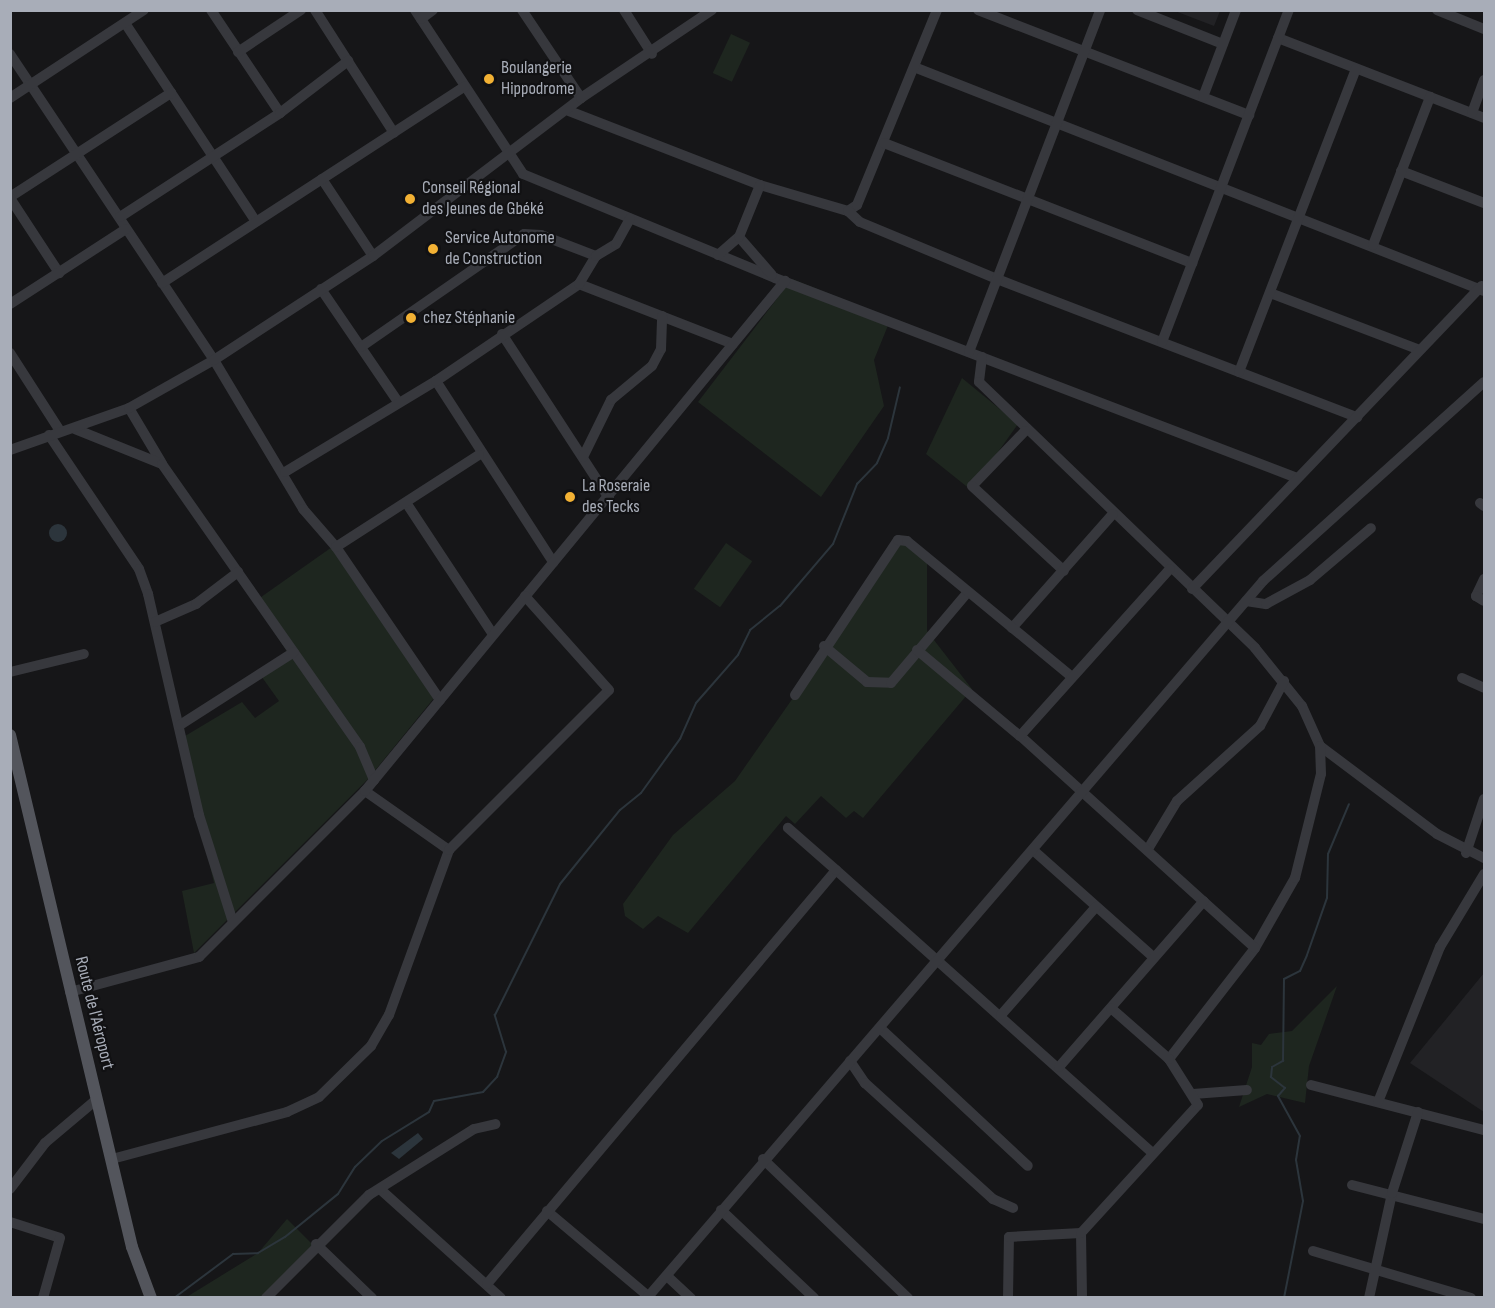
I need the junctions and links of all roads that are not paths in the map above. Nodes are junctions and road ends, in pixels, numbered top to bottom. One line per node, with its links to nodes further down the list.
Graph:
1 (144, 10): 17 (street)
2 (211, 10): 22 (street)
3 (301, 10): 22 (street)
4 (315, 10): 25 (street)
5 (433, 10): 16 (street)
6 (522, 10): 35 (street)
7 (624, 10): 24 (street)
8 (712, 10): 24 (street)
9 (937, 10): 26 (street)
10 (978, 10): 21 (street)
11 (1100, 10): 21 (street)
12 (1137, 10): 20 (street)
13 (1236, 10): 20 (street)
14 (1289, 10): 19 (street)
15 (1437, 10): 18 (street)
16 (418, 15): 30 (street)
17 (125, 23): 29 (street); 31 (street)
18 (1485, 28)
19 (1278, 38): 27 (street); 39 (street)
20 (1223, 44): 32 (street)
21 (1084, 51): 32 (street); 41 (street)
22 (238, 52): 37 (street)
23 (10, 54): 29 (street)
24 (652, 54): 35 (street)
25 (348, 62): 37 (street); 42 (street)
26 (914, 67): 41 (street); 43 (street)
27 (1356, 69): 33 (street); 56 (street)
28 (1485, 80): 38 (street)
29 (31, 84): 34 (street); 45 (street)
30 (465, 86): 42 (street); 44 (street)
31 (171, 93): 45 (street); 46 (street)
32 (1203, 97): 39 (street)
33 (1430, 97): 38 (street); 47 (street)
34 (10, 98)
35 (581, 98): 36 (street)
36 (569, 111): 44 (street); 49 (street)
37 (280, 113): 46 (street)
38 (1472, 113): 40 (street)
39 (1249, 115): 50 (street)
40 (1485, 118)
41 (1057, 123): 50 (street); 52 (street)
42 (394, 133): 48 (street)
43 (884, 143): 52 (street); 54 (street)
44 (509, 153): 57 (street); 63 (street)
45 (76, 154): 51 (street); 55 (street)
46 (214, 155): 55 (street); 58 (street)
47 (1401, 171): 53 (street); 61 (street)
48 (322, 179): 58 (street); 63 (street)
49 (760, 185): 54 (street); 60 (street)
50 (1223, 187): 56 (street); 65 (street)
51 (10, 198): 66 (street)
52 (1028, 199): 65 (street); 68 (street)
53 (1485, 203)
54 (848, 211): 68 (street)
55 (120, 217): 59 (street)
56 (1299, 218): 61 (street); 73 (street)
57 (630, 219): 62 (street); 64 (street)
58 (256, 222): 69 (street)
59 (126, 229): 66 (street); 69 (street)
60 (739, 237): 62 (street); 67 (street)
61 (1373, 245): 71 (street)
62 (718, 255): 67 (street)
63 (373, 256): 72 (street)
64 (596, 256): 70 (street); 79 (street)
65 (1192, 262): 77 (street)
66 (59, 273): 74 (street)
67 (780, 279): 78 (street); 81 (street)
68 (997, 279): 77 (street); 81 (street)
69 (162, 283): 84 (street)
70 (579, 284): 75 (street); 76 (street)
71 (1483, 288): 80 (street)
72 (321, 289): 79 (street); 84 (street)
73 (1270, 293): 80 (street); 85 (street)
74 (10, 304)
75 (662, 316): 78 (street); 96 (street)
76 (502, 334): 86 (street); 96 (street)
77 (1162, 342): 85 (street)
78 (733, 344): 100 (street)
79 (361, 347): 88 (street)
80 (1420, 350): 90 (street)
81 (969, 352): 83 (street)
82 (10, 353): 93 (street)
83 (982, 357): 92 (street); 99 (street)
84 (214, 360): 89 (street); 98 (street)
85 (1239, 372): 90 (street)
86 (436, 381): 88 (street); 95 (street)
87 (1485, 382): 113 (street)
88 (398, 402): 98 (street)
89 (129, 408): 91 (street); 97 (street)
90 (1357, 417): 99 (street)
91 (75, 429): 93 (street); 97 (street)
92 (1024, 431): 102 (street); 107 (street)
93 (55, 433): 94 (street); 116 (street)
94 (10, 450)
95 (479, 455): 101 (street); 105 (street)
96 (583, 457): 100 (street)
97 (162, 464): 108 (street)
98 (285, 472): 104 (street)
99 (1297, 478): 110 (street)
100 (609, 498): 105 (street)
101 (407, 504): 104 (street); 118 (street)
102 (1113, 514): 106 (street); 107 (street)
103 (1371, 528): 113 (street)
104 (336, 547): 129 (street)
105 (553, 562): 112 (street)
106 (1170, 569): 110 (street); 124 (street)
107 (1064, 571): 117 (street)
108 (238, 572): 116 (street); 121 (street)
109 (1485, 579): 114 (street)
110 (1192, 589): 115 (street)
111 (968, 592): 117 (street); 119 (street); 120 (street)
112 (525, 596): 118 (street); 140 (street)
113 (1246, 601): 115 (street)
114 (1485, 601)
115 (1227, 621): 126 (street); 136 (street)
116 (155, 622): 130 (street)
117 (1012, 628): 124 (street)
118 (492, 633): 129 (street)
119 (824, 646): 120 (street); 128 (street)
120 (917, 650): 131 (street)
121 (294, 652): 130 (street); 134 (street)
122 (84, 654): 123 (street)
123 (10, 672)
124 (1071, 677): 131 (street)
125 (1462, 678): 127 (street)
126 (1284, 681): 133 (street); 139 (street)
127 (1485, 688)
128 (795, 695)
129 (440, 700): 134 (street)
130 (180, 725): 148 (street)
131 (1020, 736): 136 (street)
132 (11, 739): 152 (main road, Route de l'Aéroport)
133 (1320, 746): 142 (street); 149 (street)
134 (374, 780): 135 (street)
135 (365, 791): 140 (street); 148 (street)
136 (1082, 792): 139 (street); 141 (street)
137 (1485, 799): 142 (street)
138 (788, 828): 144 (street)
139 (1148, 849): 146 (street)
140 (449, 850): 168 (street)
141 (1033, 850): 147 (street); 151 (street)
142 (1466, 853): 143 (street)
143 (1485, 858)
144 (836, 870): 151 (street); 177 (street)
145 (1485, 874): 163 (street)
146 (1204, 901): 149 (street); 150 (street)
147 (1096, 907): 150 (street); 154 (street)
148 (233, 922): 152 (street)
149 (1255, 948): 156 (street)
150 (1151, 956): 153 (street)
151 (939, 958): 154 (street); 155 (street)
152 (70, 992): 162 (main road, Route de l'Aéroport)
153 (1111, 1008): 156 (street); 158 (street)
154 (1001, 1015): 158 (street)
155 (880, 1028): 157 (street); 170 (street)
156 (1169, 1059): 161 (street)
157 (850, 1061): 169 (street); 175 (street)
158 (1059, 1067): 167 (street)
159 (1311, 1085): 163 (street)
160 (1247, 1090): 161 (street)
161 (1193, 1094): 167 (street)
162 (97, 1099): 168 (main road, Route de l'Aéroport); 172 (street)
163 (1378, 1102): 164 (street)
164 (1418, 1112): 166 (street); 174 (street)
165 (495, 1124): 173 (street)
166 (1485, 1130)
167 (1152, 1153): 180 (street)
168 (112, 1159): 189 (main road, Route de l'Aéroport)
169 (763, 1159): 176 (street); 195 (street)
170 (1028, 1166)
171 (1352, 1185): 174 (street)
172 (10, 1190)
173 (381, 1190): 181 (street); 185 (street)
174 (1392, 1193): 178 (street); 183 (street)
175 (1013, 1208)
176 (721, 1210): 184 (street); 194 (street)
177 (547, 1211): 185 (street); 187 (street)
178 (1485, 1219)
179 (10, 1222): 188 (street)
180 (1081, 1233): 196 (street); 197 (street)
181 (316, 1245): 190 (street); 191 (street)
182 (1313, 1251): 183 (street)
183 (1376, 1271): 186 (street); 198 (street)
184 (667, 1276): 187 (street); 193 (street)
185 (487, 1284): 192 (street)
186 (1447, 1295): 199 (street)
187 (647, 1297)
188 (43, 1298)
189 (151, 1298)
190 (266, 1298)
191 (372, 1298)
192 (501, 1298)
193 (691, 1298)
194 (814, 1298)
195 (908, 1298)
196 (1008, 1298)
197 (1082, 1298)
198 (1369, 1298)
199 (1471, 1298)

